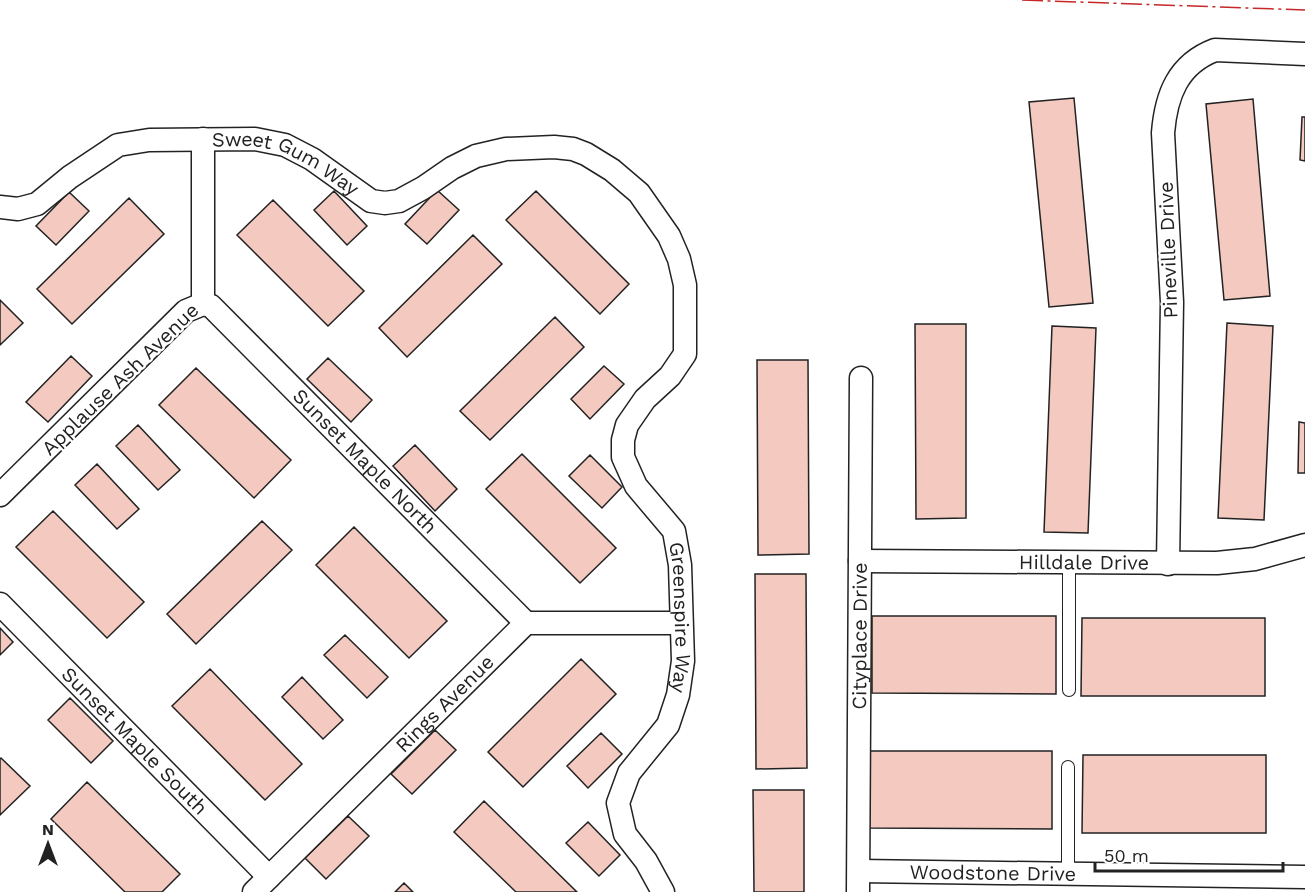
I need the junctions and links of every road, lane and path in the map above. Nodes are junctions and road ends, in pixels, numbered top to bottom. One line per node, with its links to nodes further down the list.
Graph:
1 (1305, 54): 11 (street, Pineville Drive)
2 (203, 139): 3 (street, Sweet Gum Way); 4 (street, Sweet Gum Way); 5 (street, Applause Ash Avenue)
3 (573, 149): 14 (street, Greenspire Way)
4 (0, 207)
5 (203, 304): 7 (street, Applause Ash Avenue); 13 (street, Sunset Maple North)
6 (861, 378): 9 (street, Cityplace Drive)
7 (0, 495)
8 (1305, 545): 11 (street, Hilldale Drive)
9 (860, 561): 10 (street, Hilldale Drive); 19 (street, Cityplace Drive)
10 (1069, 563): 11 (street, Hilldale Drive); 15 (lane)
11 (1168, 564)
12 (0, 604): 20 (street, Sunset Maple South)
13 (526, 623): 14 (street); 20 (street, Rings Avenue)
14 (681, 623): 21 (street, Greenspire Way)
15 (1069, 690)
16 (1068, 767): 17 (lane)
17 (1068, 874): 18 (street, Woodstone Drive); 19 (street, Woodstone Drive)
18 (1305, 877)
19 (859, 881)
20 (261, 885)
21 (663, 892)

